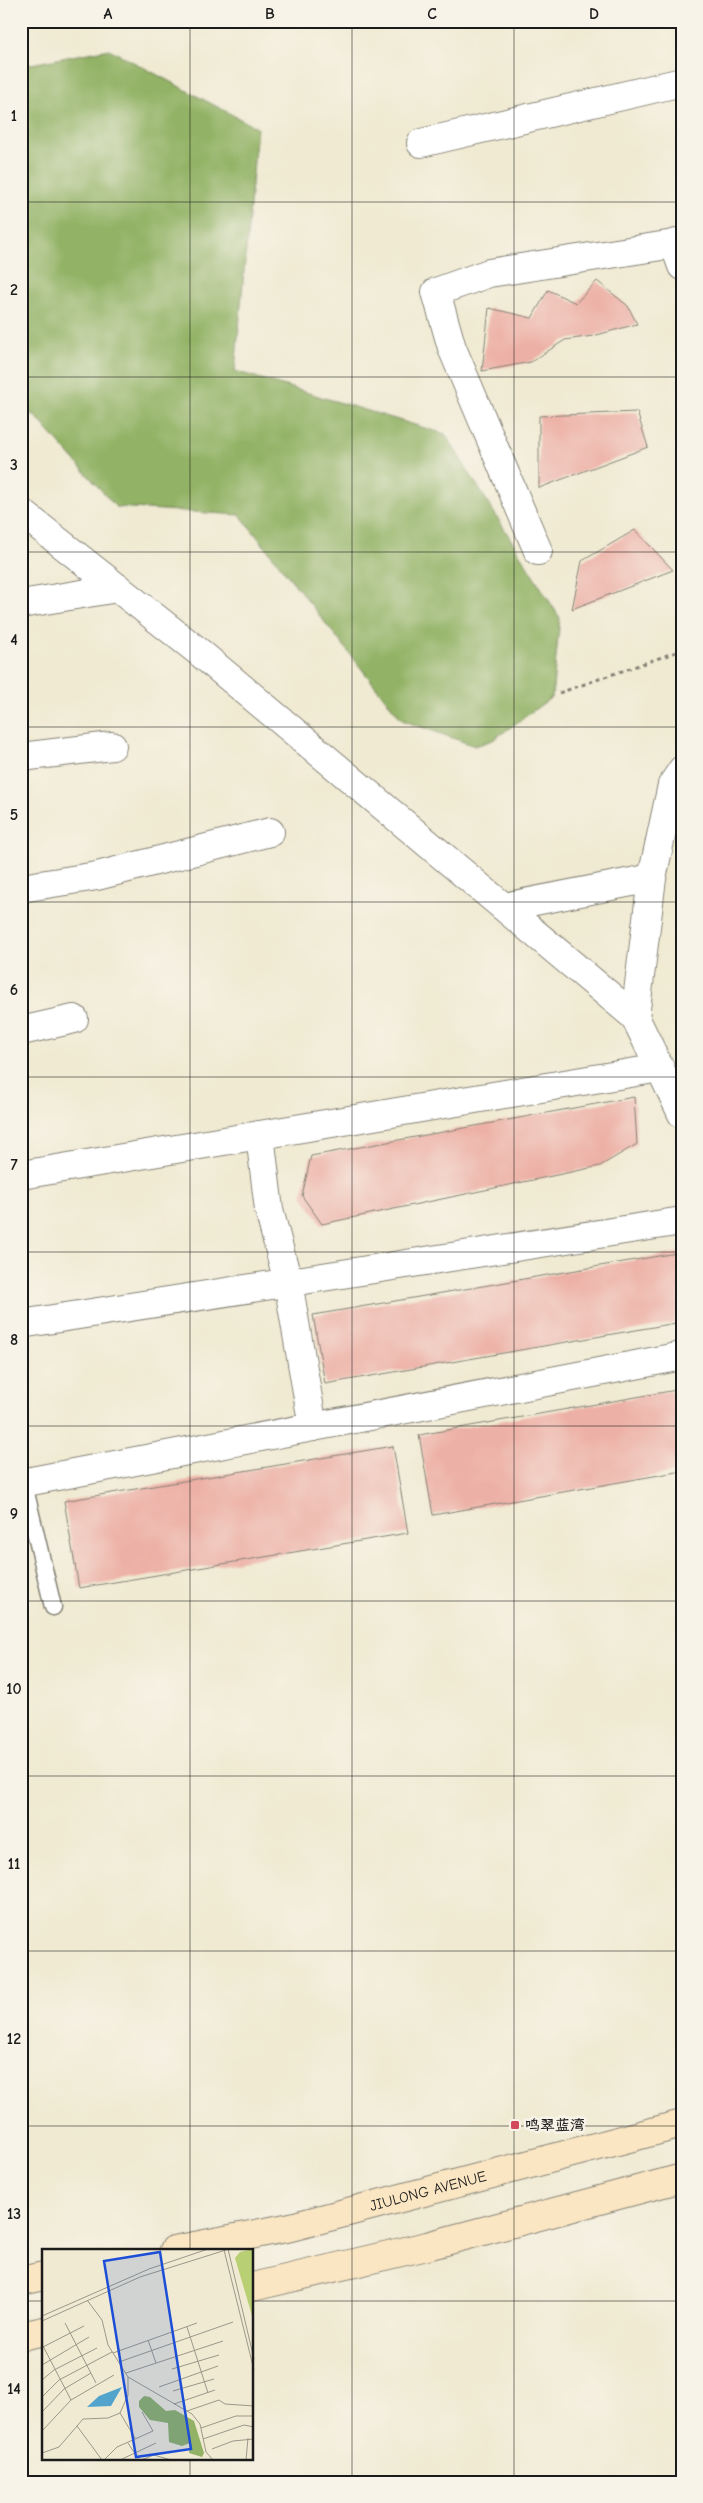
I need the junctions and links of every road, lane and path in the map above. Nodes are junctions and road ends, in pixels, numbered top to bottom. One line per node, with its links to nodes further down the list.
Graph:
1 (682, 82): 2 (street)
2 (421, 143)
3 (679, 250): 5 (street)
4 (21, 512): 6 (street)
5 (538, 551)
6 (118, 588): 7 (street); 16 (street)
7 (21, 604)
8 (682, 650): 9 (path)
9 (559, 693)
10 (112, 746): 11 (street)
11 (21, 758)
12 (682, 770): 14 (street)
13 (270, 832): 15 (street)
14 (652, 878): 16 (street); 17 (street)
15 (21, 888)
16 (504, 907): 17 (street)
17 (635, 1017): 20 (street)
18 (74, 1019): 19 (street)
19 (21, 1031)
20 (660, 1068): 21 (street); 22 (street)
21 (682, 1114)
22 (260, 1135): 23 (street); 25 (street)
23 (21, 1175)
24 (682, 1222): 25 (street)
25 (288, 1282): 26 (street); 28 (street)
26 (21, 1324)
27 (682, 1356): 28 (street)
28 (313, 1427): 29 (street)
29 (22, 1480): 30 (lane)
30 (53, 1607)
31 (682, 2124): 33 (main road, JIULONG AVENUE)
32 (682, 2178): 36 (main road)
33 (179, 2249)
34 (42, 2276): 35 (main road)
35 (21, 2281)
36 (254, 2287)
37 (42, 2331): 38 (main road)
38 (21, 2336)

